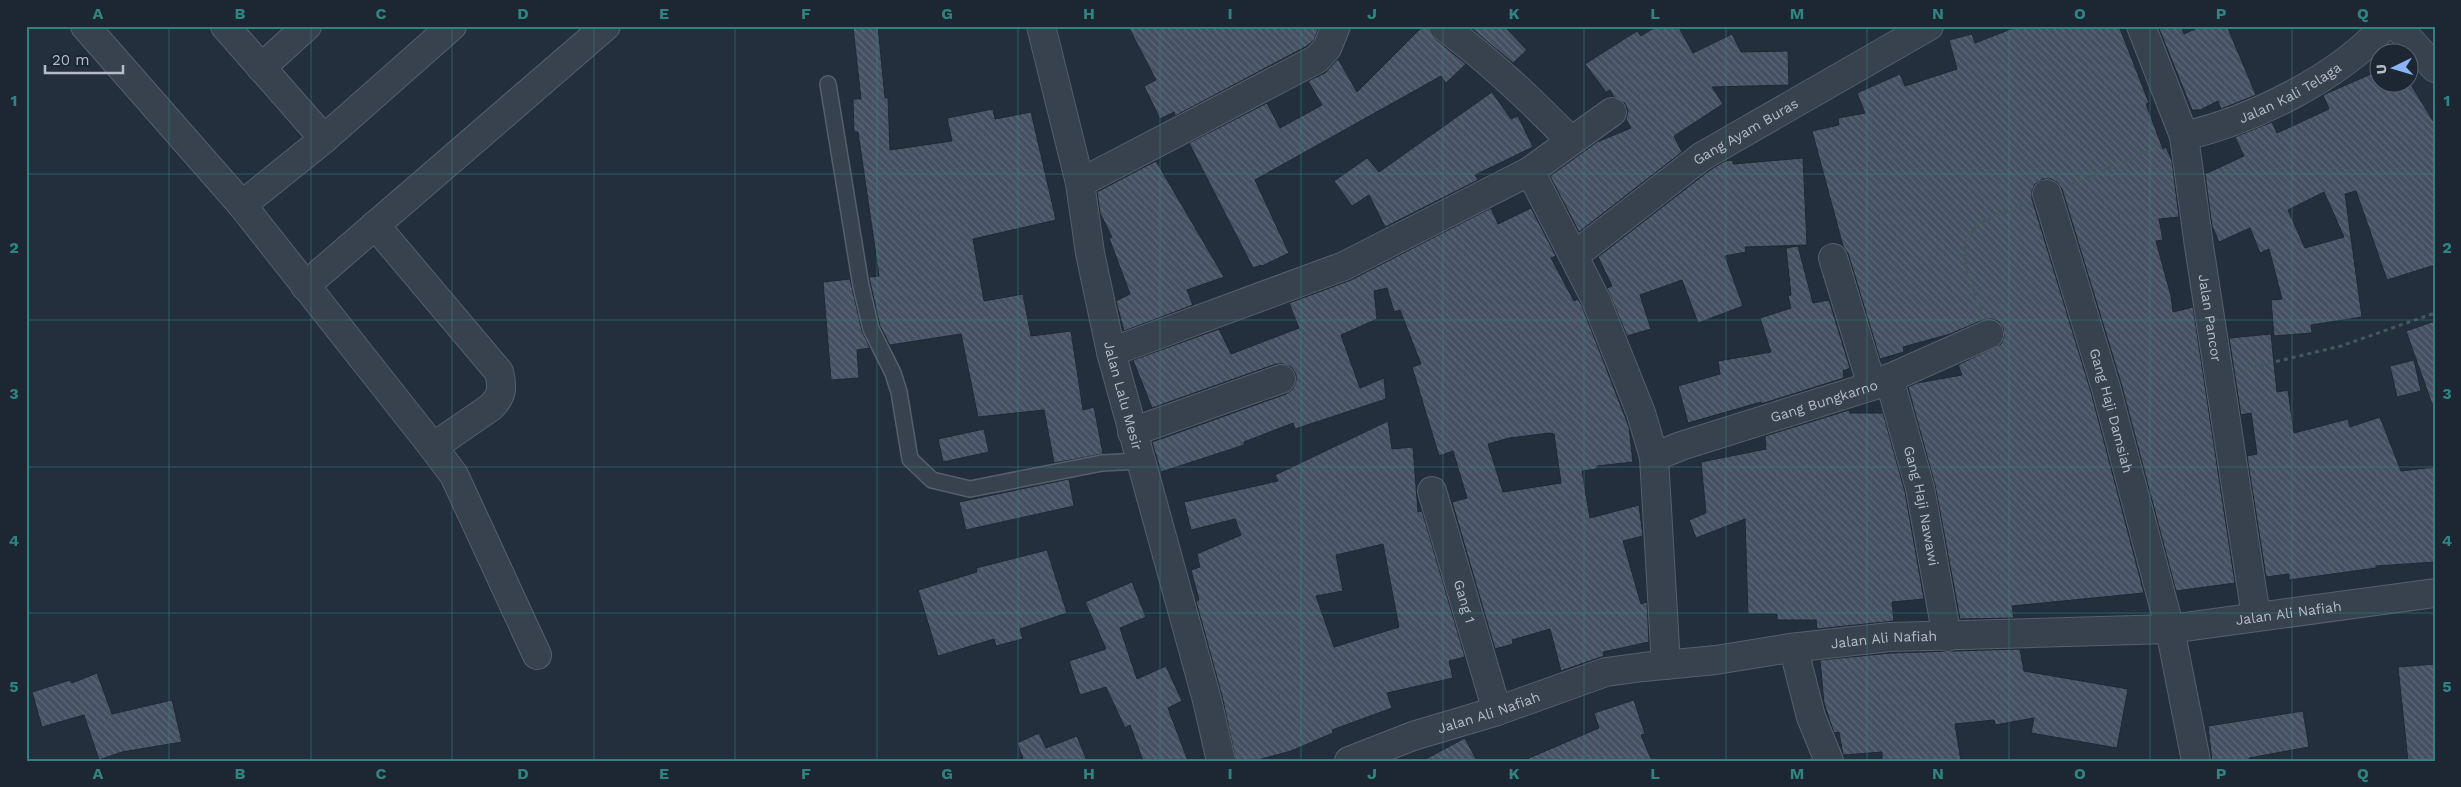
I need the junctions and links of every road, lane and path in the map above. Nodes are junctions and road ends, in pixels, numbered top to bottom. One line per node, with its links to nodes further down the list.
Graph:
1 (86, 26): 23 (street)
2 (225, 26): 13 (street)
3 (307, 26): 13 (street)
4 (452, 26): 18 (street)
5 (606, 26): 24 (street)
6 (1041, 26): 21 (street, Jalan Lalu Mesir)
7 (1336, 26): 21 (street)
8 (1443, 26): 19 (street)
9 (1929, 26): 25 (street, Gang Ayam Buras)
10 (2141, 26): 17 (street, Jalan Pancor)
11 (2384, 26): 17 (street, Jalan Kali Telaga)
12 (2397, 26): 14 (street)
13 (261, 68): 18 (street)
14 (2435, 68)
15 (828, 84): 37 (lane)
16 (1612, 112): 19 (street)
17 (2184, 136): 31 (street, Jalan Pancor)
18 (324, 139): 23 (street)
19 (1571, 141): 20 (street)
20 (1530, 171): 25 (street); 30 (street)
21 (1080, 182): 30 (street, Jalan Lalu Mesir)
22 (2047, 194): 41 (street, Gang Haji Damsiah)
23 (242, 205): 27 (street)
24 (375, 225): 27 (street); 35 (street)
25 (1575, 255): 36 (street)
26 (1833, 258): 33 (street, Gang Haji Nawawi)
27 (305, 286): 35 (street)
28 (2435, 312): 31 (path)
29 (1988, 334): 33 (street, Gang Bungkarno)
30 (1111, 352): 34 (street, Jalan Lalu Mesir)
31 (2220, 376): 40 (street, Jalan Pancor)
32 (1281, 379): 34 (street)
33 (1881, 382): 36 (street, Gang Bungkarno); 42 (street, Gang Haji Nawawi)
34 (1132, 432): 37 (street, Jalan Lalu Mesir)
35 (433, 447): 44 (street)
36 (1654, 457): 45 (street)
37 (1140, 461): 47 (street, Jalan Lalu Mesir)
38 (1432, 491): 46 (street, Gang 1)
39 (2435, 593): 40 (street, Jalan Ali Nafiah)
40 (2256, 616): 41 (street, Jalan Ali Nafiah)
41 (2170, 630): 42 (street, Jalan Ali Nafiah); 50 (street, Gang Haji Damsiah)
42 (1947, 637): 43 (street, Jalan Ali Nafiah)
43 (1790, 648): 45 (street, Jalan Ali Nafiah); 49 (street)
44 (536, 656)
45 (1666, 665): 46 (street, Jalan Ali Nafiah)
46 (1498, 710): 48 (street, Jalan Ali Nafiah)
47 (1221, 761)
48 (1349, 761)
49 (1829, 761)
50 (2196, 761)

